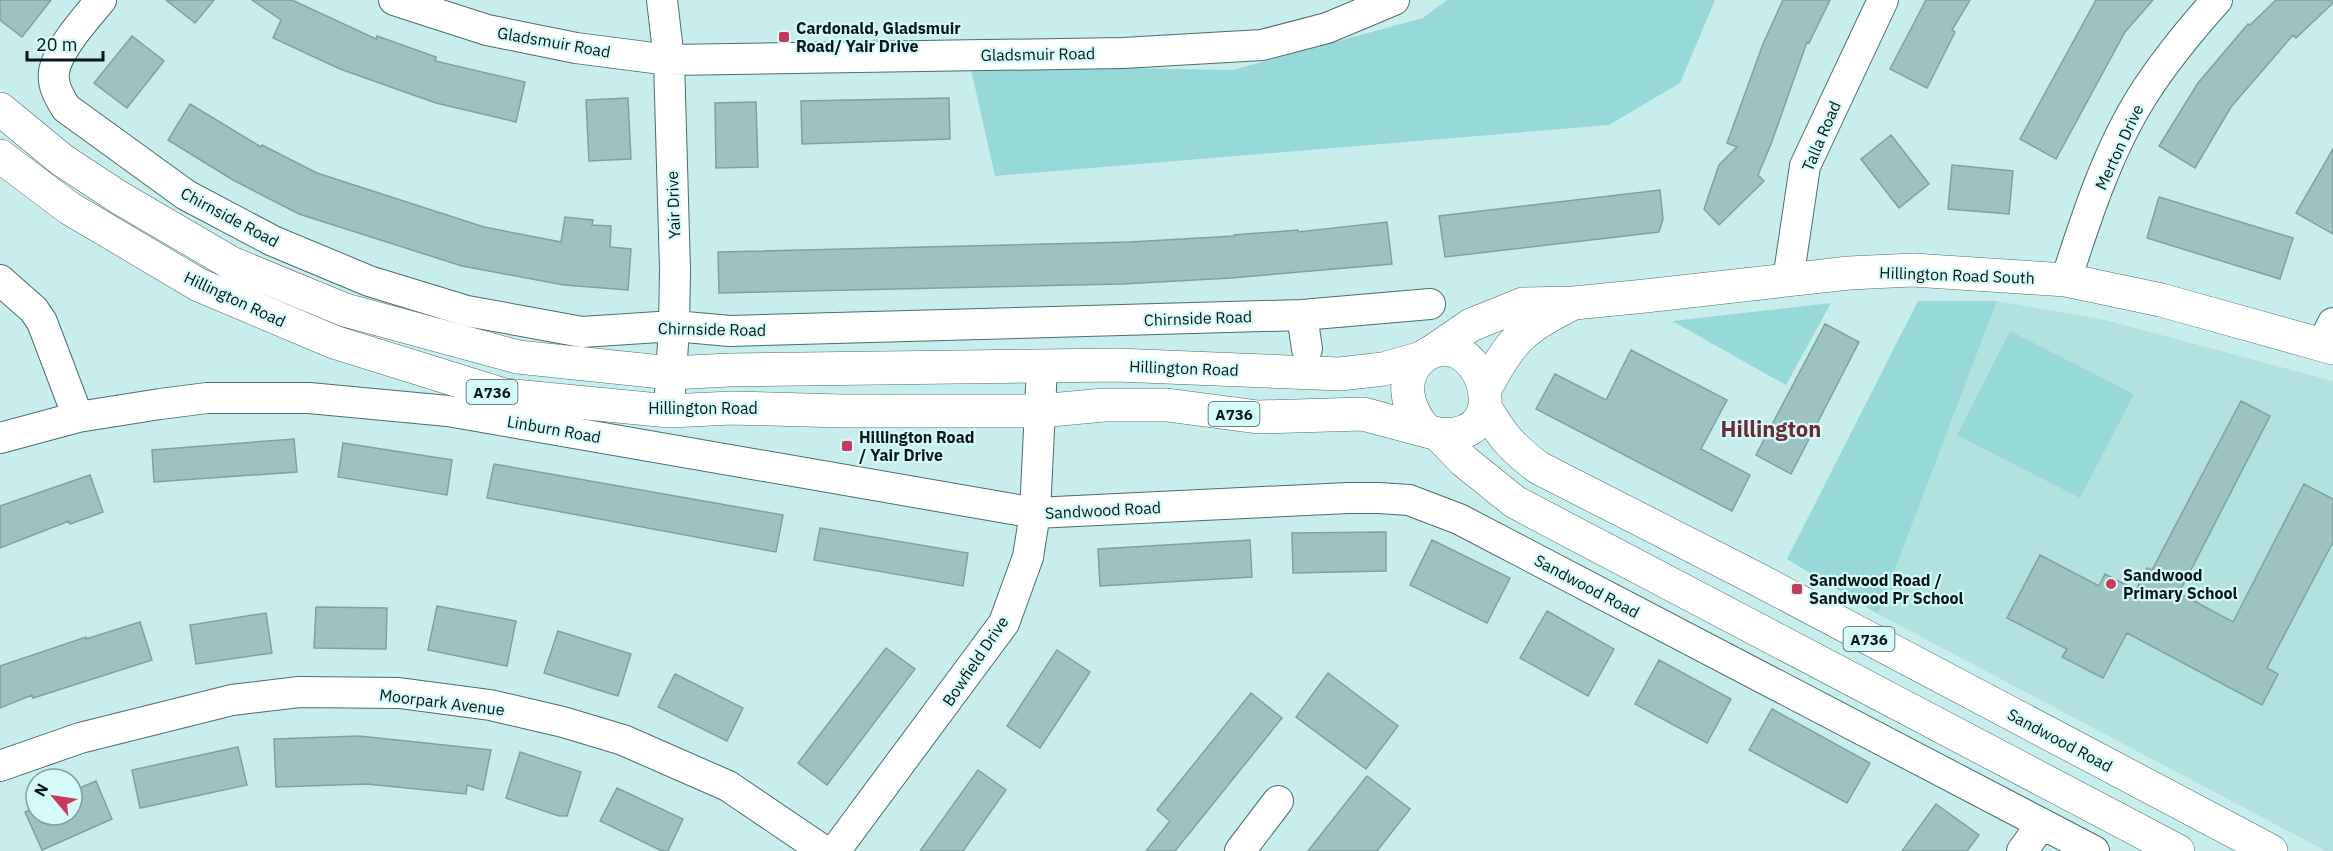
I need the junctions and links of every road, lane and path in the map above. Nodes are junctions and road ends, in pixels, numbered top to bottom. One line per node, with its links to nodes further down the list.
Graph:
1 (100, 0): 16 (street, Chirnside Road)
2 (394, 0): 7 (street, Gladsmuir Road)
3 (662, 0): 7 (street, Yair Drive)
4 (1394, 0): 7 (street, Gladsmuir Road)
5 (1883, 0): 11 (street, Talla Road)
6 (2217, 0): 12 (street, Merton Drive)
7 (669, 60): 16 (street, Yair Drive)
8 (0, 109): 21 (main road, Hillington Road / A736)
9 (0, 156): 23 (main road, Hillington Road / A736)
10 (0, 280): 25 (street)
11 (1788, 280): 12 (main road, Hillington Road South); 13 (main road, Hillington Road South)
12 (2066, 280): 17 (main road, Hillington Road South)
13 (1574, 303): 19 (main road, Hillington Road South); 22 (main road, Hillington Road South)
14 (1430, 304): 15 (street, Chirnside Road)
15 (1302, 315): 16 (street, Chirnside Road); 18 (street)
16 (674, 326): 21 (street, Yair Drive)
17 (2329, 338)
18 (1307, 349)
19 (1427, 355): 20 (main road, Hillington Road / A736); 22 (main road); 26 (main road)
20 (1042, 367): 21 (main road, Hillington Road / A736); 24 (street, Bowfield Drive)
21 (672, 373): 23 (street, Yair Drive)
22 (1485, 398): 26 (main road); 38 (main road, Sandwood Road / A736)
23 (669, 411): 24 (main road, Hillington Road / A736)
24 (1041, 411): 26 (main road, Hillington Road / A736); 28 (street, Bowfield Drive)
25 (78, 417): 27 (street, Linburn Road); 28 (street, Linburn Road)
26 (1432, 432): 37 (main road, A736)
27 (0, 438)
28 (1035, 513): 31 (street, Sandwood Road); 33 (street, Bowfield Drive)
29 (0, 766): 32 (street, Moorpark Avenue)
30 (1278, 801): 34 (street)
31 (2042, 824): 35 (street); 36 (street, Sandwood Road)
32 (824, 851)
33 (836, 851)
34 (1240, 851)
35 (2022, 851)
36 (2094, 851)
37 (2178, 851)
38 (2271, 851)

